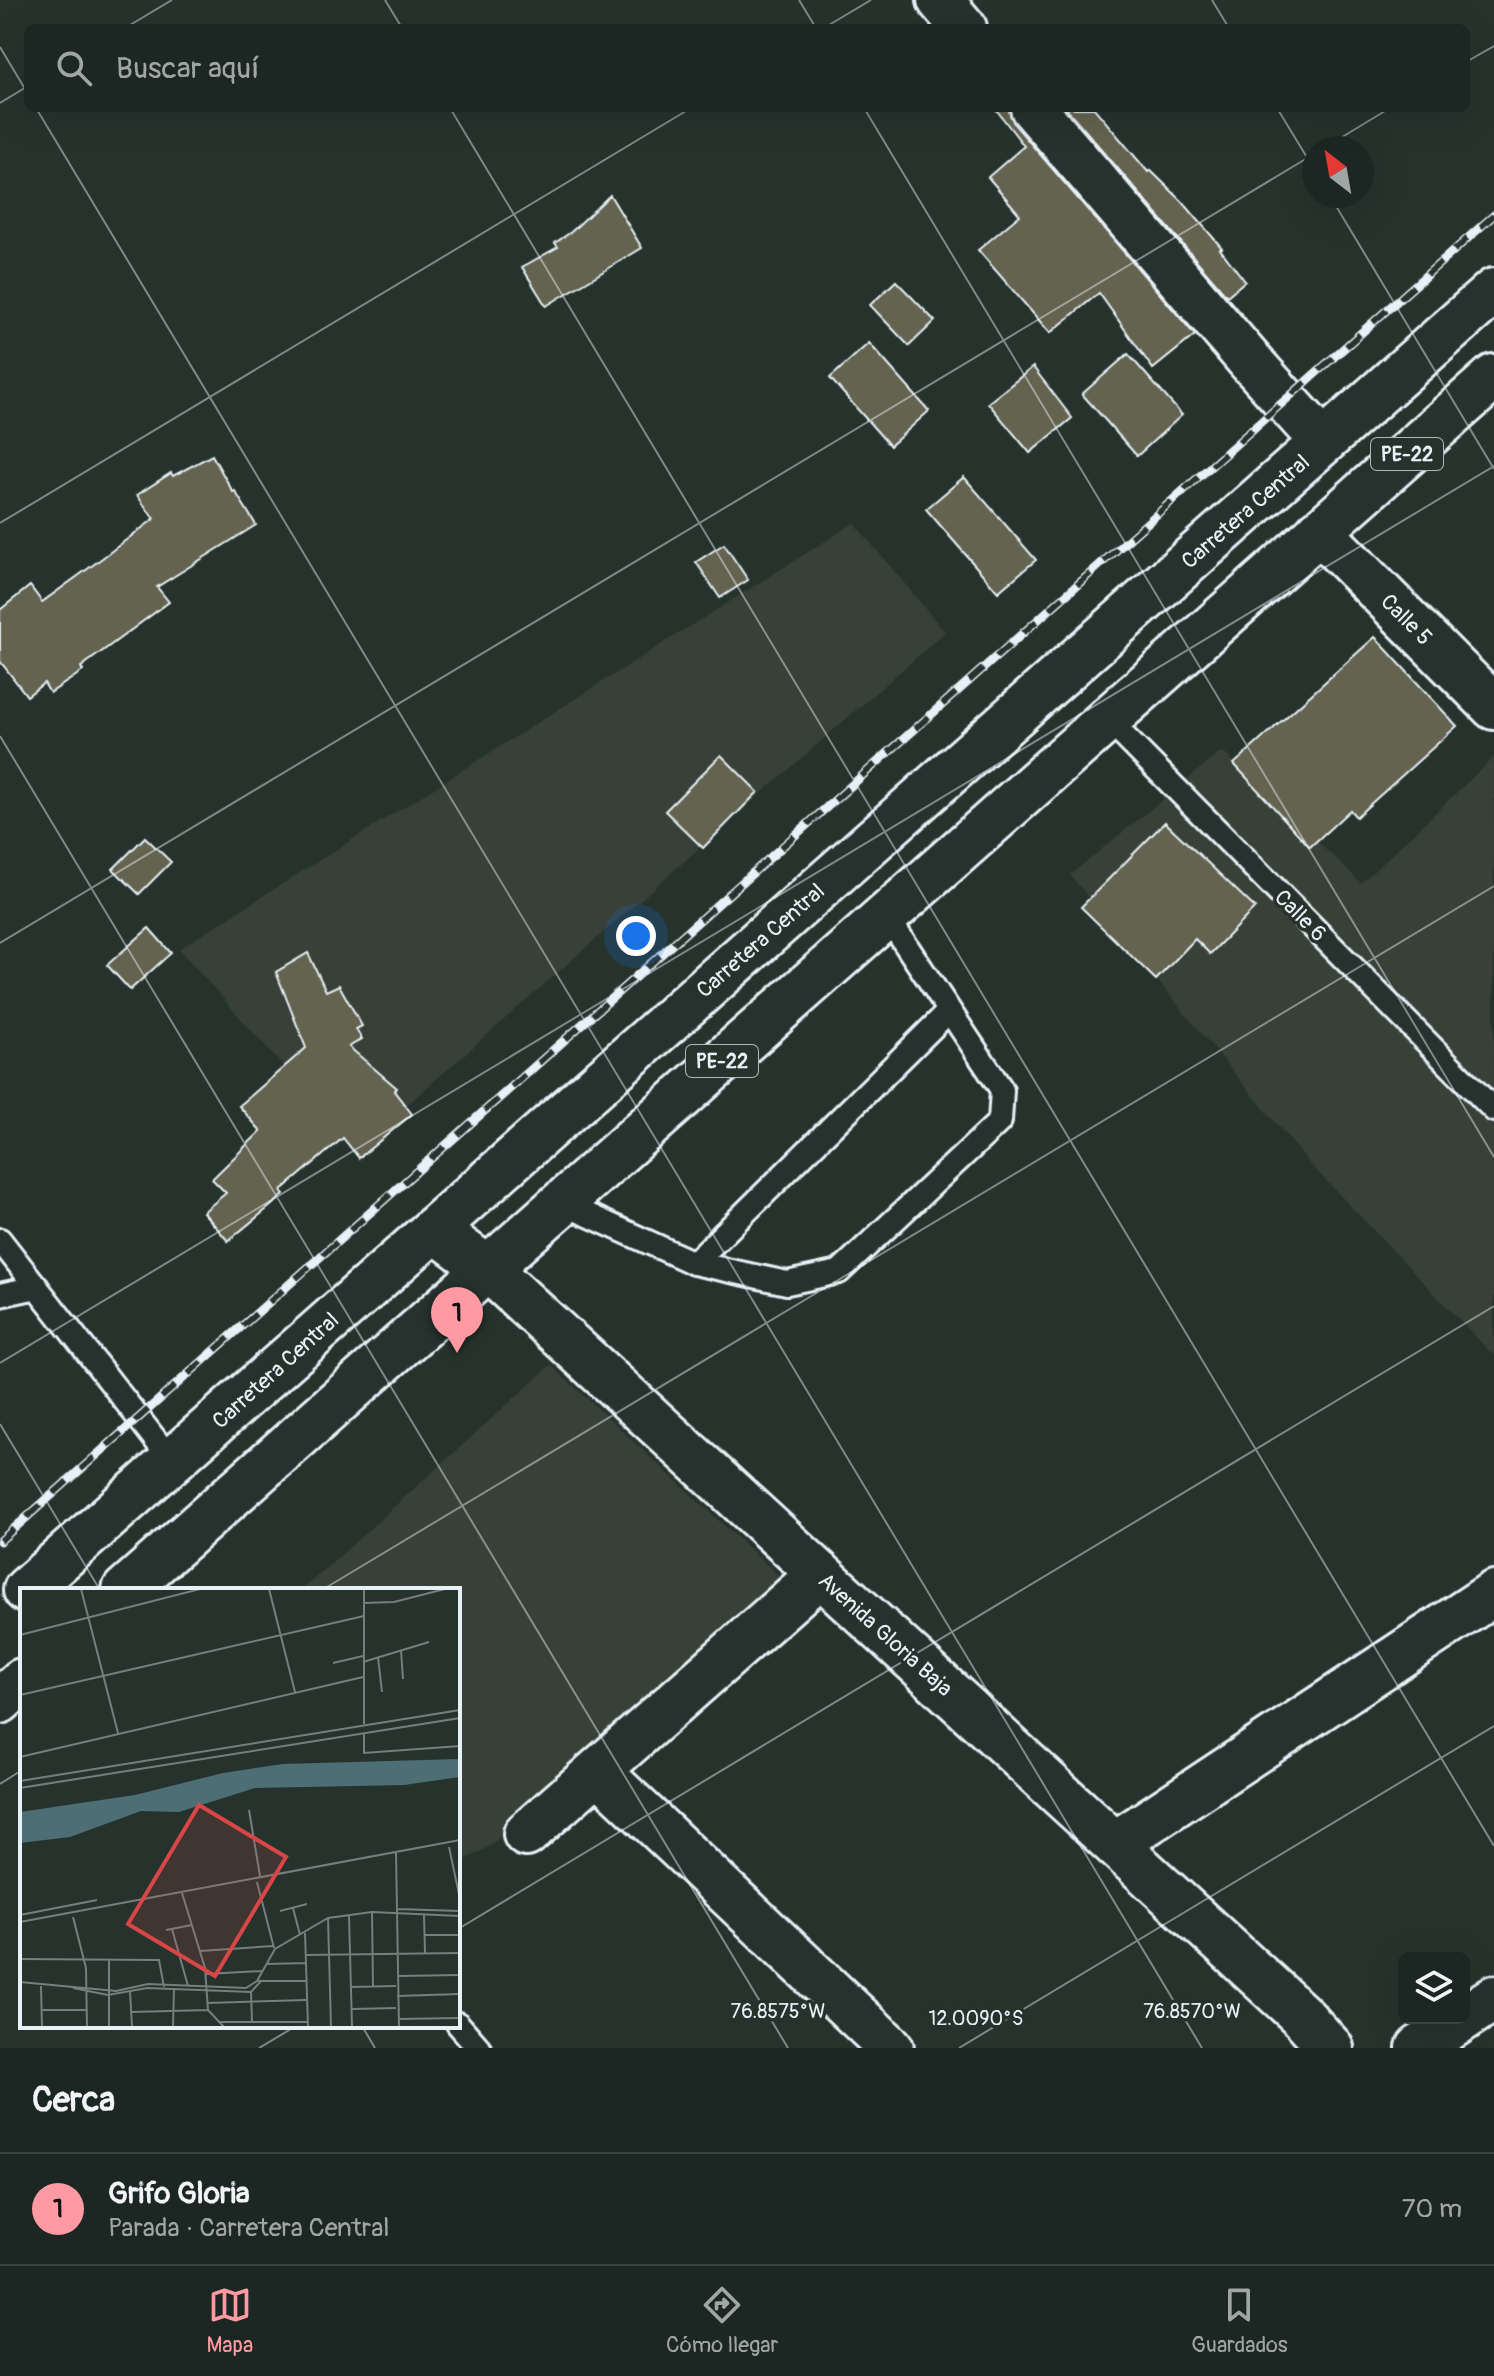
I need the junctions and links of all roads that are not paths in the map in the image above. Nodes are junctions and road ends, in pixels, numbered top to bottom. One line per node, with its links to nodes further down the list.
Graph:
1 (940, 0): 2 (main road)
2 (961, 24)
3 (1036, 112): 6 (main road)
4 (1494, 291): 6 (main road, Carretera Central / PE-22)
5 (1494, 377): 7 (main road, PE-22)
6 (1323, 442): 14 (main road, Carretera Central / PE-22)
7 (1319, 531): 8 (main road, Calle 5); 9 (main road, PE-22)
8 (1494, 707)
9 (1107, 719): 10 (main road, PE-22); 12 (lane, Calle 6)
10 (886, 915): 11 (lane); 13 (main road, PE-22)
11 (949, 1011): 16 (lane); 16 (lane)
12 (1494, 1110)
13 (562, 1203): 16 (lane); 17 (main road, PE-22)
14 (434, 1229): 17 (main road, Avenida Gloria Baja); 20 (main road, Carretera Central / PE-22)
15 (0, 1240): 18 (lane)
16 (694, 1263)
17 (488, 1269): 21 (main road, Avenida Gloria Baja); 23 (main road, PE-22)
18 (37, 1287): 19 (lane); 20 (lane)
19 (0, 1295)
20 (172, 1461): 22 (main road, Carretera Central / PE-22)
21 (820, 1574): 29 (main road); 31 (main road, Avenida Gloria Baja)
22 (29, 1588)
23 (127, 1588)
24 (1494, 1593): 31 (main road)
25 (20, 1596): 26 (main road, Carretera Central / PE-22)
26 (0, 1613)
27 (20, 1683): 28 (main road)
28 (0, 1701)
29 (598, 1771): 30 (main road); 35 (main road)
30 (526, 1834)
31 (1115, 1844): 36 (main road, Avenida Gloria Baja)
32 (1494, 1998): 37 (main road)
33 (460, 2026): 34 (lane)
34 (479, 2048)
35 (891, 2048)
36 (1331, 2048)
37 (1419, 2048)

